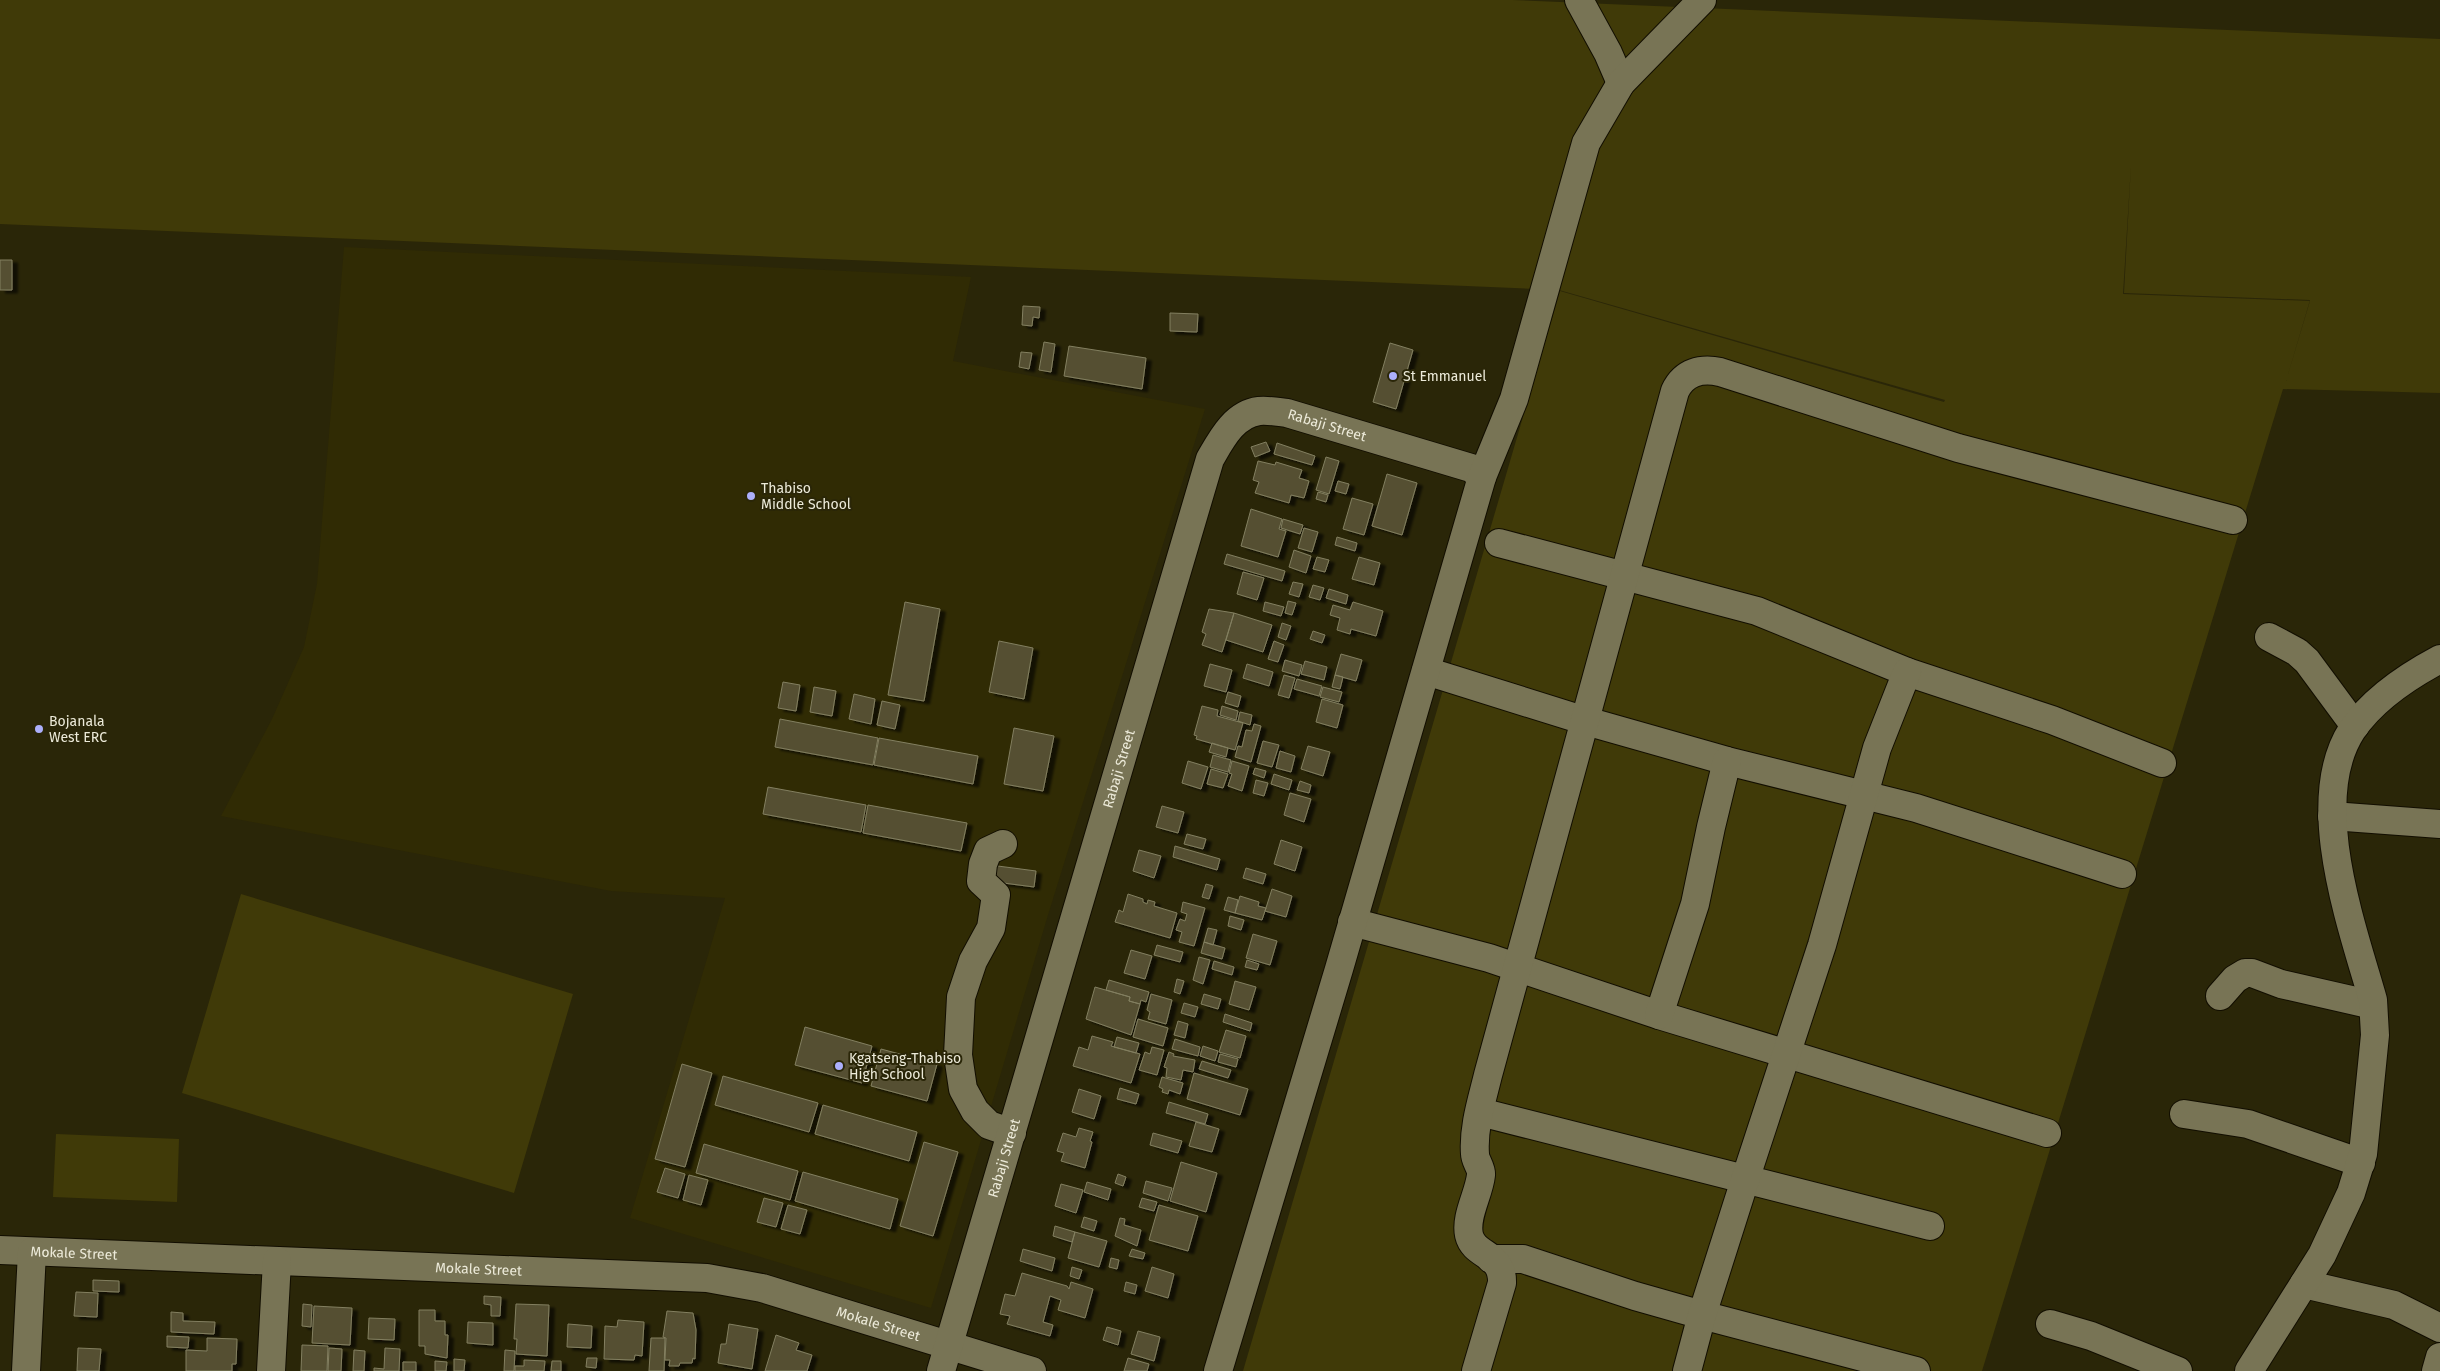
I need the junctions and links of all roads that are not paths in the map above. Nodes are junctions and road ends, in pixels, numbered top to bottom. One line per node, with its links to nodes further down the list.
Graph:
1 (1579, 0): 3 (street)
2 (1702, 0): 3 (street)
3 (1621, 83): 4 (street)
4 (1482, 477): 10 (street); 29 (street, Rabaji Street)
5 (2233, 520): 7 (street)
6 (1499, 543): 7 (street)
7 (1625, 578): 11 (street); 12 (street)
8 (2269, 637): 13 (street)
9 (2440, 659): 13 (street)
10 (1426, 671): 12 (street); 21 (street)
11 (1907, 672): 15 (street); 16 (street)
12 (1586, 721): 14 (street); 22 (street)
13 (2355, 726): 17 (street)
14 (1727, 760): 16 (street); 25 (street)
15 (2162, 763)
16 (1864, 795): 20 (street); 26 (street)
17 (2332, 816): 18 (street); 24 (street)
18 (2440, 824)
19 (1003, 844): 29 (street)
20 (2122, 874)
21 (1352, 922): 22 (street); 47 (street)
22 (1518, 968): 25 (street); 27 (street)
23 (2220, 996): 24 (street)
24 (2373, 1005): 31 (street)
25 (1659, 1015): 26 (street)
26 (1786, 1054): 30 (street); 32 (street)
27 (1480, 1112): 32 (street); 36 (street)
28 (2184, 1114): 31 (street)
29 (1012, 1133): 43 (street, Rabaji Street)
30 (2047, 1133)
31 (2361, 1163): 38 (street)
32 (1745, 1180): 33 (street); 39 (street)
33 (1930, 1226)
34 (0, 1250): 35 (street, Mokale Street)
35 (32, 1252): 37 (street, Mokale Street); 44 (street)
36 (1491, 1259): 39 (street); 48 (street)
37 (277, 1261): 43 (street, Mokale Street); 45 (street)
38 (2304, 1284): 41 (street); 52 (street)
39 (1702, 1315): 49 (street); 50 (street)
40 (2050, 1324): 51 (street)
41 (2440, 1328)
42 (2440, 1357): 53 (street)
43 (945, 1358): 46 (street, Mokale Street)
44 (26, 1371)
45 (271, 1371)
46 (1032, 1371)
47 (1218, 1371)
48 (1476, 1371)
49 (1688, 1371)
50 (1916, 1371)
51 (2178, 1371)
52 (2249, 1371)
53 (2436, 1371)

